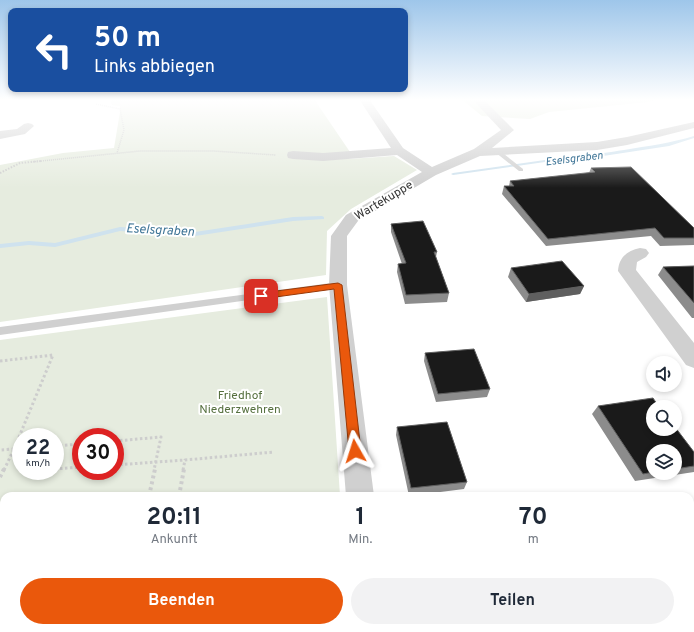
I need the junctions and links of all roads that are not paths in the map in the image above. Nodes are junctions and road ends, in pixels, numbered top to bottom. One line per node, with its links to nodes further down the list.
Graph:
1 (25, 128): 5 (street)
2 (384, 128): 7 (street, Wartekuppe)
3 (679, 128): 6 (street, Wartekuppe)
4 (508, 130): 6 (street, Wartekuppe); 9 (street, Wartekuppe)
5 (0, 135)
6 (542, 148): 8 (street, Wartekuppe)
7 (399, 151): 10 (street); 12 (street, Wartekuppe)
8 (497, 151): 9 (street, Wartekuppe); 11 (lane)
9 (478, 152): 12 (street, Wartekuppe)
10 (293, 155)
11 (521, 170)
12 (431, 172): 14 (street, Wartekuppe)
13 (640, 253): 16 (street)
14 (338, 285): 15 (lane); 17 (street, Wartekuppe)
15 (0, 331)
16 (694, 359)
17 (360, 492)

